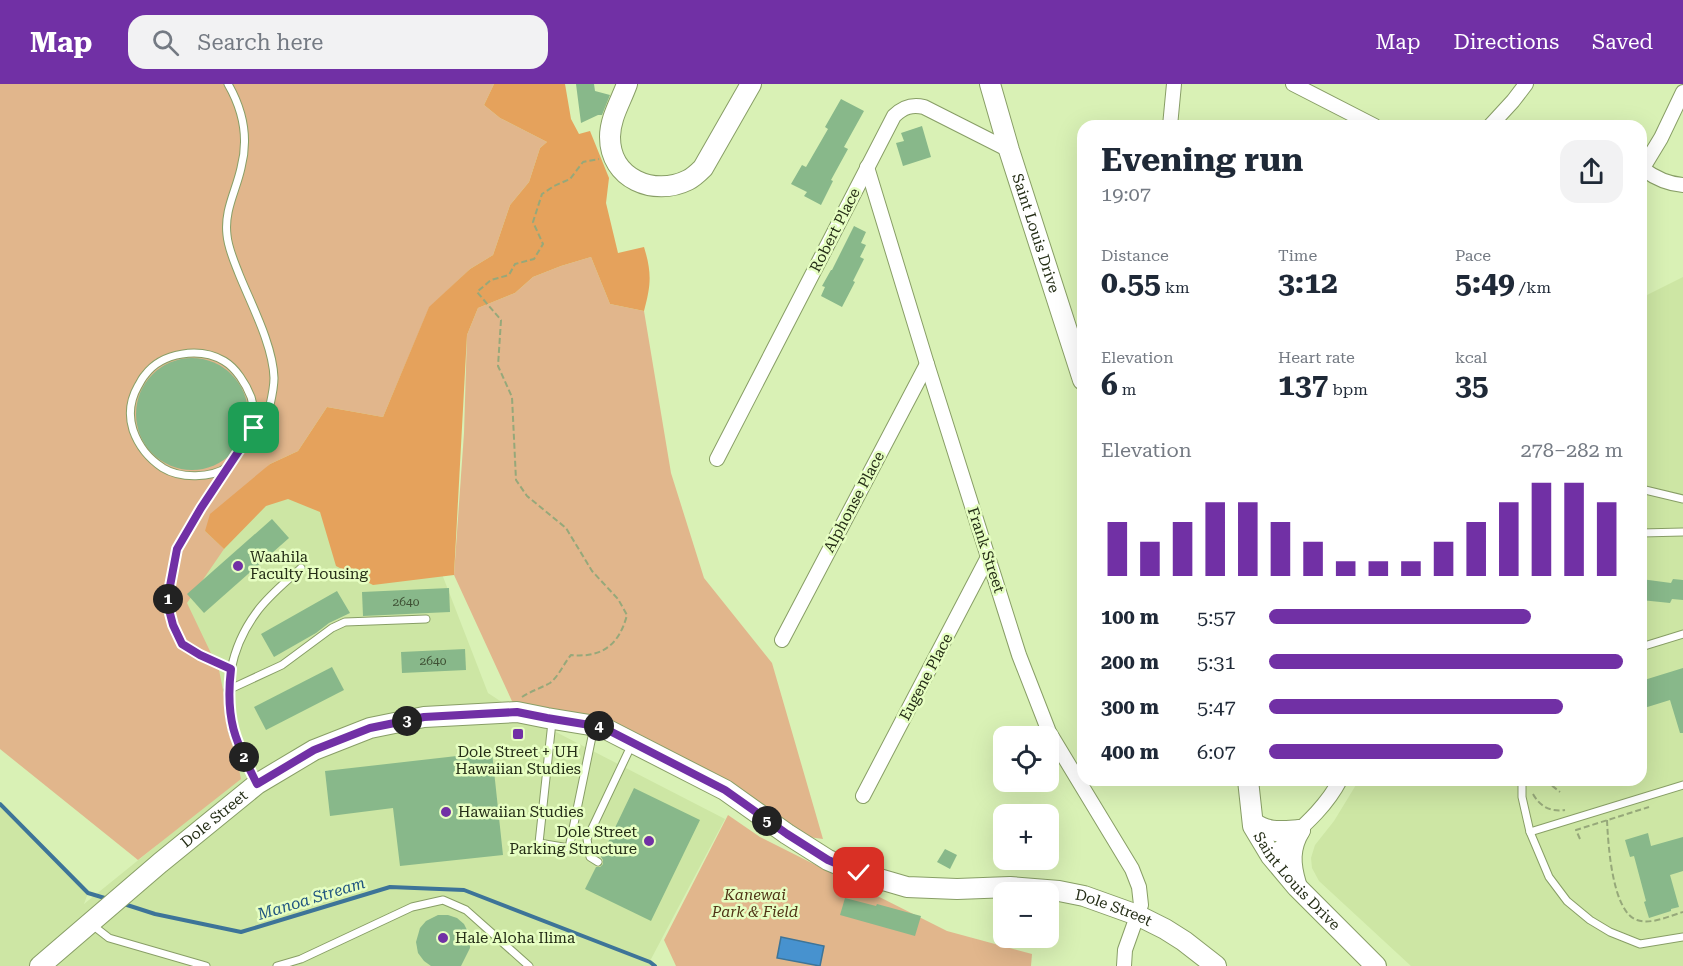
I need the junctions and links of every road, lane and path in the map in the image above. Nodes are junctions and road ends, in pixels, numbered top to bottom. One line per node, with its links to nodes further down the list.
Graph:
1 (228, 84): 20 (lane)
2 (627, 84): 13 (street)
3 (751, 84): 13 (street)
4 (990, 84): 12 (street, Saint Louis Drive)
5 (1174, 84): 9 (street)
6 (1293, 84): 10 (street)
7 (1526, 84): 11 (street)
8 (1683, 92): 14 (street)
9 (1171, 120)
10 (1363, 120)
11 (1496, 120)
12 (1009, 150): 15 (street, Robert Place); 18 (street, Saint Louis Drive)
13 (613, 155): 35 (path)
14 (1647, 162)
15 (867, 167): 19 (street, Frank Street); 21 (street, Robert Place)
16 (1647, 173): 17 (street)
17 (1683, 185)
18 (1077, 361)
19 (927, 364): 27 (street, Frank Street); 31 (street, Alphonse Place)
20 (254, 428): 22 (lane); 22 (lane)
21 (717, 459)
22 (229, 466): 33 (lane)
23 (1647, 490): 24 (lane)
24 (1683, 499)
25 (1683, 532): 26 (lane)
26 (1647, 533)
27 (988, 557): 39 (street, Frank Street); 49 (street, Eugene Place)
28 (301, 568): 33 (lane)
29 (426, 619): 34 (lane)
30 (1683, 634): 32 (lane)
31 (782, 640)
32 (1647, 645)
33 (231, 669): 34 (lane)
34 (228, 690): 40 (lane)
35 (517, 712): 36 (street, Dole Street); 40 (street, Dole Street)
36 (552, 719): 37 (street, Dole Street); 37 (lane)
37 (595, 726): 38 (street, Dole Street)
38 (633, 742): 58 (lane); 61 (street, Dole Street)
39 (1077, 779)
40 (257, 784): 62 (street, Dole Street)
41 (1683, 785): 55 (lane)
42 (1081, 786): 61 (street, Frank Street)
43 (1249, 786): 53 (street, Saint Louis Drive)
44 (1336, 786): 54 (street)
45 (1522, 786): 55 (lane)
46 (1552, 786): 48 (path)
47 (1532, 792): 51 (path)
48 (1560, 792)
49 (863, 796)
50 (1651, 807): 52 (path)
51 (1564, 810)
52 (1607, 820): 56 (path); 60 (path)
53 (1253, 822): 54 (street); 57 (street, Saint Louis Drive)
54 (1300, 830): 57 (street); 59 (street)
55 (1530, 832): 63 (lane)
56 (1580, 839)
57 (1271, 855): 59 (street, Saint Louis Drive)
58 (598, 862)
59 (1297, 887): 71 (street, Saint Louis Drive)
60 (1683, 912)
61 (1137, 915): 69 (street, Frank Street); 70 (street, Dole Street)
62 (95, 919): 65 (street, Dole Street); 66 (lane)
63 (1683, 937)
64 (291, 964): 67 (lane); 68 (lane)
65 (40, 966)
66 (206, 966)
67 (277, 966)
68 (529, 966)
69 (1124, 966)
70 (1216, 966)
71 (1376, 966)

